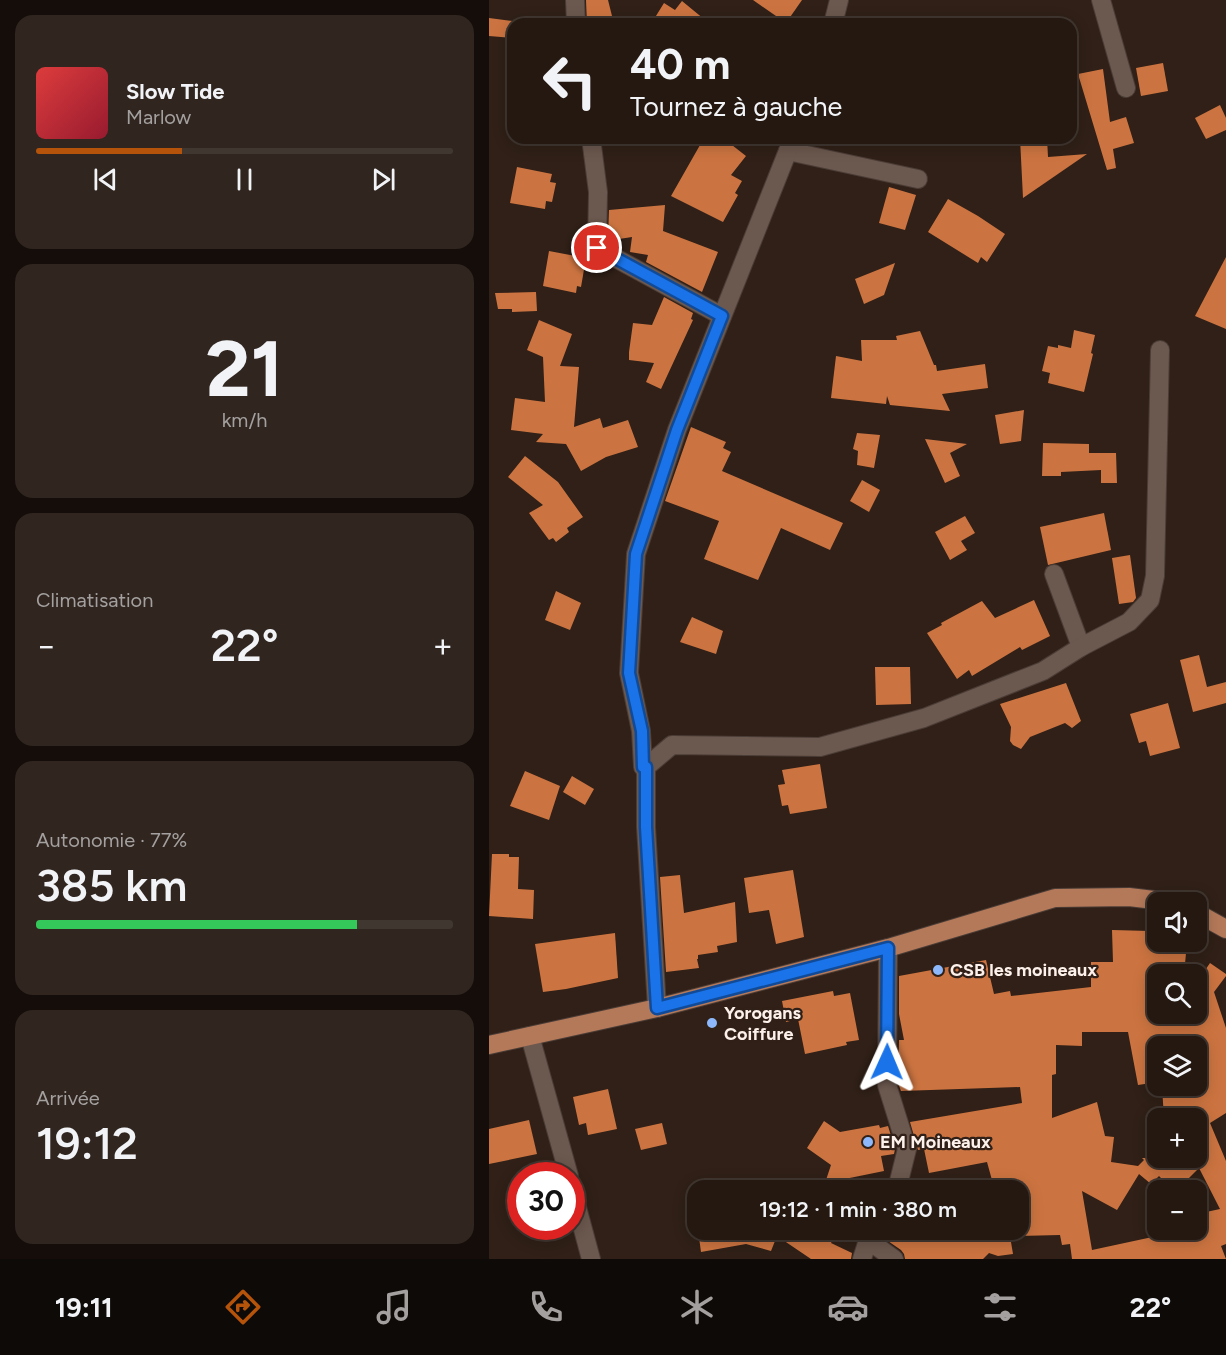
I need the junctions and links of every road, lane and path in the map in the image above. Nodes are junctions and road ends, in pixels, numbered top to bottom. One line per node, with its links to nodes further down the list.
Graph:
1 (575, 0): 4 (street)
2 (839, 0): 5 (street)
3 (1101, 0): 6 (street)
4 (576, 18)
5 (834, 18)
6 (1126, 88)
7 (592, 144): 10 (street)
8 (791, 145): 9 (street); 10 (street)
9 (918, 179)
10 (722, 316): 14 (street)
11 (1160, 351): 13 (street)
12 (1054, 574): 13 (street)
13 (1081, 647): 14 (street)
14 (646, 767): 19 (street)
15 (1147, 899): 18 (main road)
16 (1207, 919): 17 (main road)
17 (1226, 929)
18 (888, 948): 19 (main road); 23 (street)
19 (657, 1008): 20 (main road)
20 (530, 1036): 21 (main road); 22 (street)
21 (489, 1045)
22 (565, 1162)
23 (899, 1180)
24 (585, 1237): 27 (street)
25 (869, 1240): 28 (street)
26 (876, 1240): 29 (street)
27 (591, 1259)
28 (862, 1259)
29 (894, 1259)

